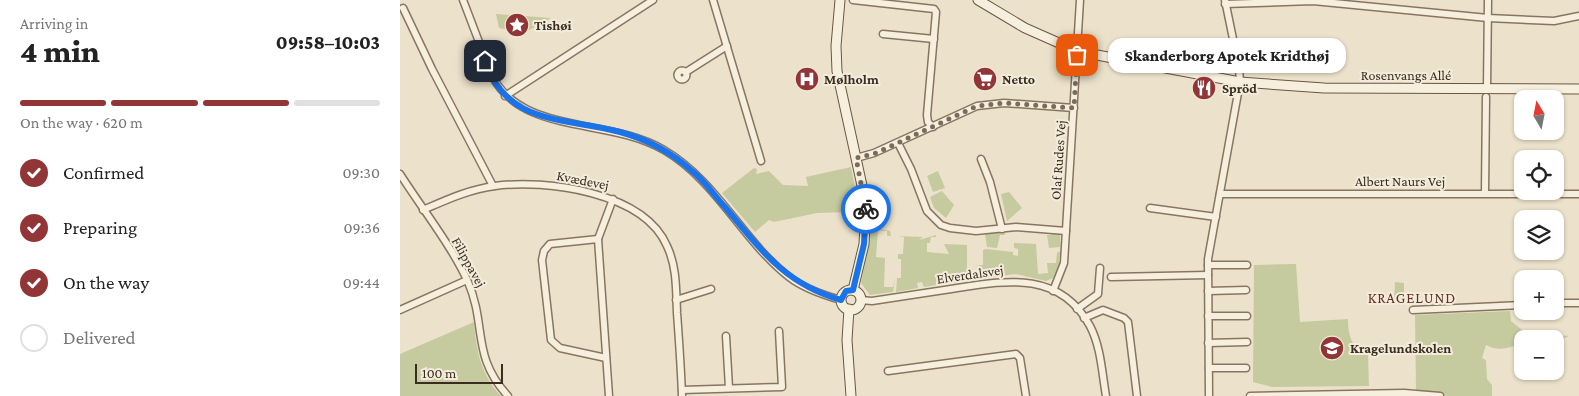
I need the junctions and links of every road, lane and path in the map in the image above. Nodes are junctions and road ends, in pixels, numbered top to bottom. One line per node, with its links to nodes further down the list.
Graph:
1 (463, 0): 23 (street)
2 (652, 0): 23 (street)
3 (713, 0): 17 (street)
4 (840, 0): 27 (street)
5 (853, 0): 16 (street)
6 (978, 0): 18 (street, Rosenvangs Allé)
7 (1080, 0): 18 (street, Olaf Rudes Vej)
8 (1313, 0): 10 (street); 11 (street)
9 (1488, 0): 14 (street)
10 (1225, 2): 20 (street)
11 (1354, 2): 14 (street)
12 (403, 8): 31 (street)
13 (1579, 16): 14 (street)
14 (1488, 18): 22 (street)
15 (882, 34): 16 (street)
16 (934, 39): 25 (street)
17 (726, 46): 19 (street); 29 (street)
18 (1077, 50): 20 (street, Rosenvangs Allé); 24 (street, Olaf Rudes Vej)
19 (686, 72)
20 (1240, 82): 22 (street, Rosenvangs Allé); 33 (street)
21 (1579, 89): 22 (street, Rosenvangs Allé)
22 (1486, 93): 32 (street)
23 (505, 96): 54 (street)
24 (1074, 108): 25 (street); 40 (street, Olaf Rudes Vej)
25 (933, 126): 26 (street)
26 (898, 143): 27 (street); 39 (street)
27 (856, 158): 49 (street)
28 (981, 159): 39 (street)
29 (760, 161)
30 (400, 174): 37 (street, Filippavej)
31 (493, 186): 35 (street, Kvædevej); 37 (street, Kvædevej)
32 (1485, 193): 33 (street, Albert Naurs Vej); 34 (street, Albert Naurs Vej)
33 (1220, 194): 38 (street)
34 (1579, 194)
35 (613, 199): 41 (street); 53 (street, Kvædevej)
36 (1150, 208): 38 (street)
37 (423, 210): 47 (street, Filippavej)
38 (1216, 217): 42 (street)
39 (1002, 229): 40 (street)
40 (1066, 230): 51 (street, Olaf Rudes Vej)
41 (598, 239): 70 (street); 70 (street)
42 (1208, 265): 43 (street); 45 (street)
43 (1247, 265)
44 (1100, 268): 60 (street)
45 (1208, 275): 46 (street); 52 (street)
46 (1111, 277)
47 (467, 280): 61 (street); 77 (street, Filippavej)
48 (711, 289): 53 (street)
49 (853, 290): 54 (street); 55 (street)
50 (1246, 290): 52 (street)
51 (1053, 291): 55 (street, Elverdalsvej); 60 (street, Elverdalsvej)
52 (1208, 291): 63 (street)
53 (676, 300): 75 (street, Kvædevej)
54 (841, 300): 59 (street)
55 (860, 300): 59 (street)
56 (1564, 303): 57 (street)
57 (1579, 303)
58 (1514, 305): 62 (street)
59 (849, 309): 79 (street)
60 (1077, 309): 65 (street, Elverdalsvej)
61 (400, 310)
62 (1413, 310)
63 (1208, 316): 64 (street); 69 (street)
64 (1247, 316)
65 (1084, 318): 81 (street, Elverdalsvej); 82 (street)
66 (779, 331): 74 (street, Kvædevej)
67 (726, 336): 74 (street)
68 (1247, 342): 69 (street)
69 (1208, 343): 71 (street)
70 (606, 358): 78 (street)
71 (1208, 368): 72 (street); 83 (street)
72 (1246, 368)
73 (888, 370): 80 (street)
74 (728, 388): 75 (street, Kvædevej)
75 (682, 393)
76 (1414, 395): 84 (street); 85 (street)
77 (508, 396)
78 (609, 396)
79 (851, 396)
80 (1026, 396)
81 (1106, 396)
82 (1137, 396)
83 (1209, 396)
84 (1250, 396)
85 (1440, 396)

